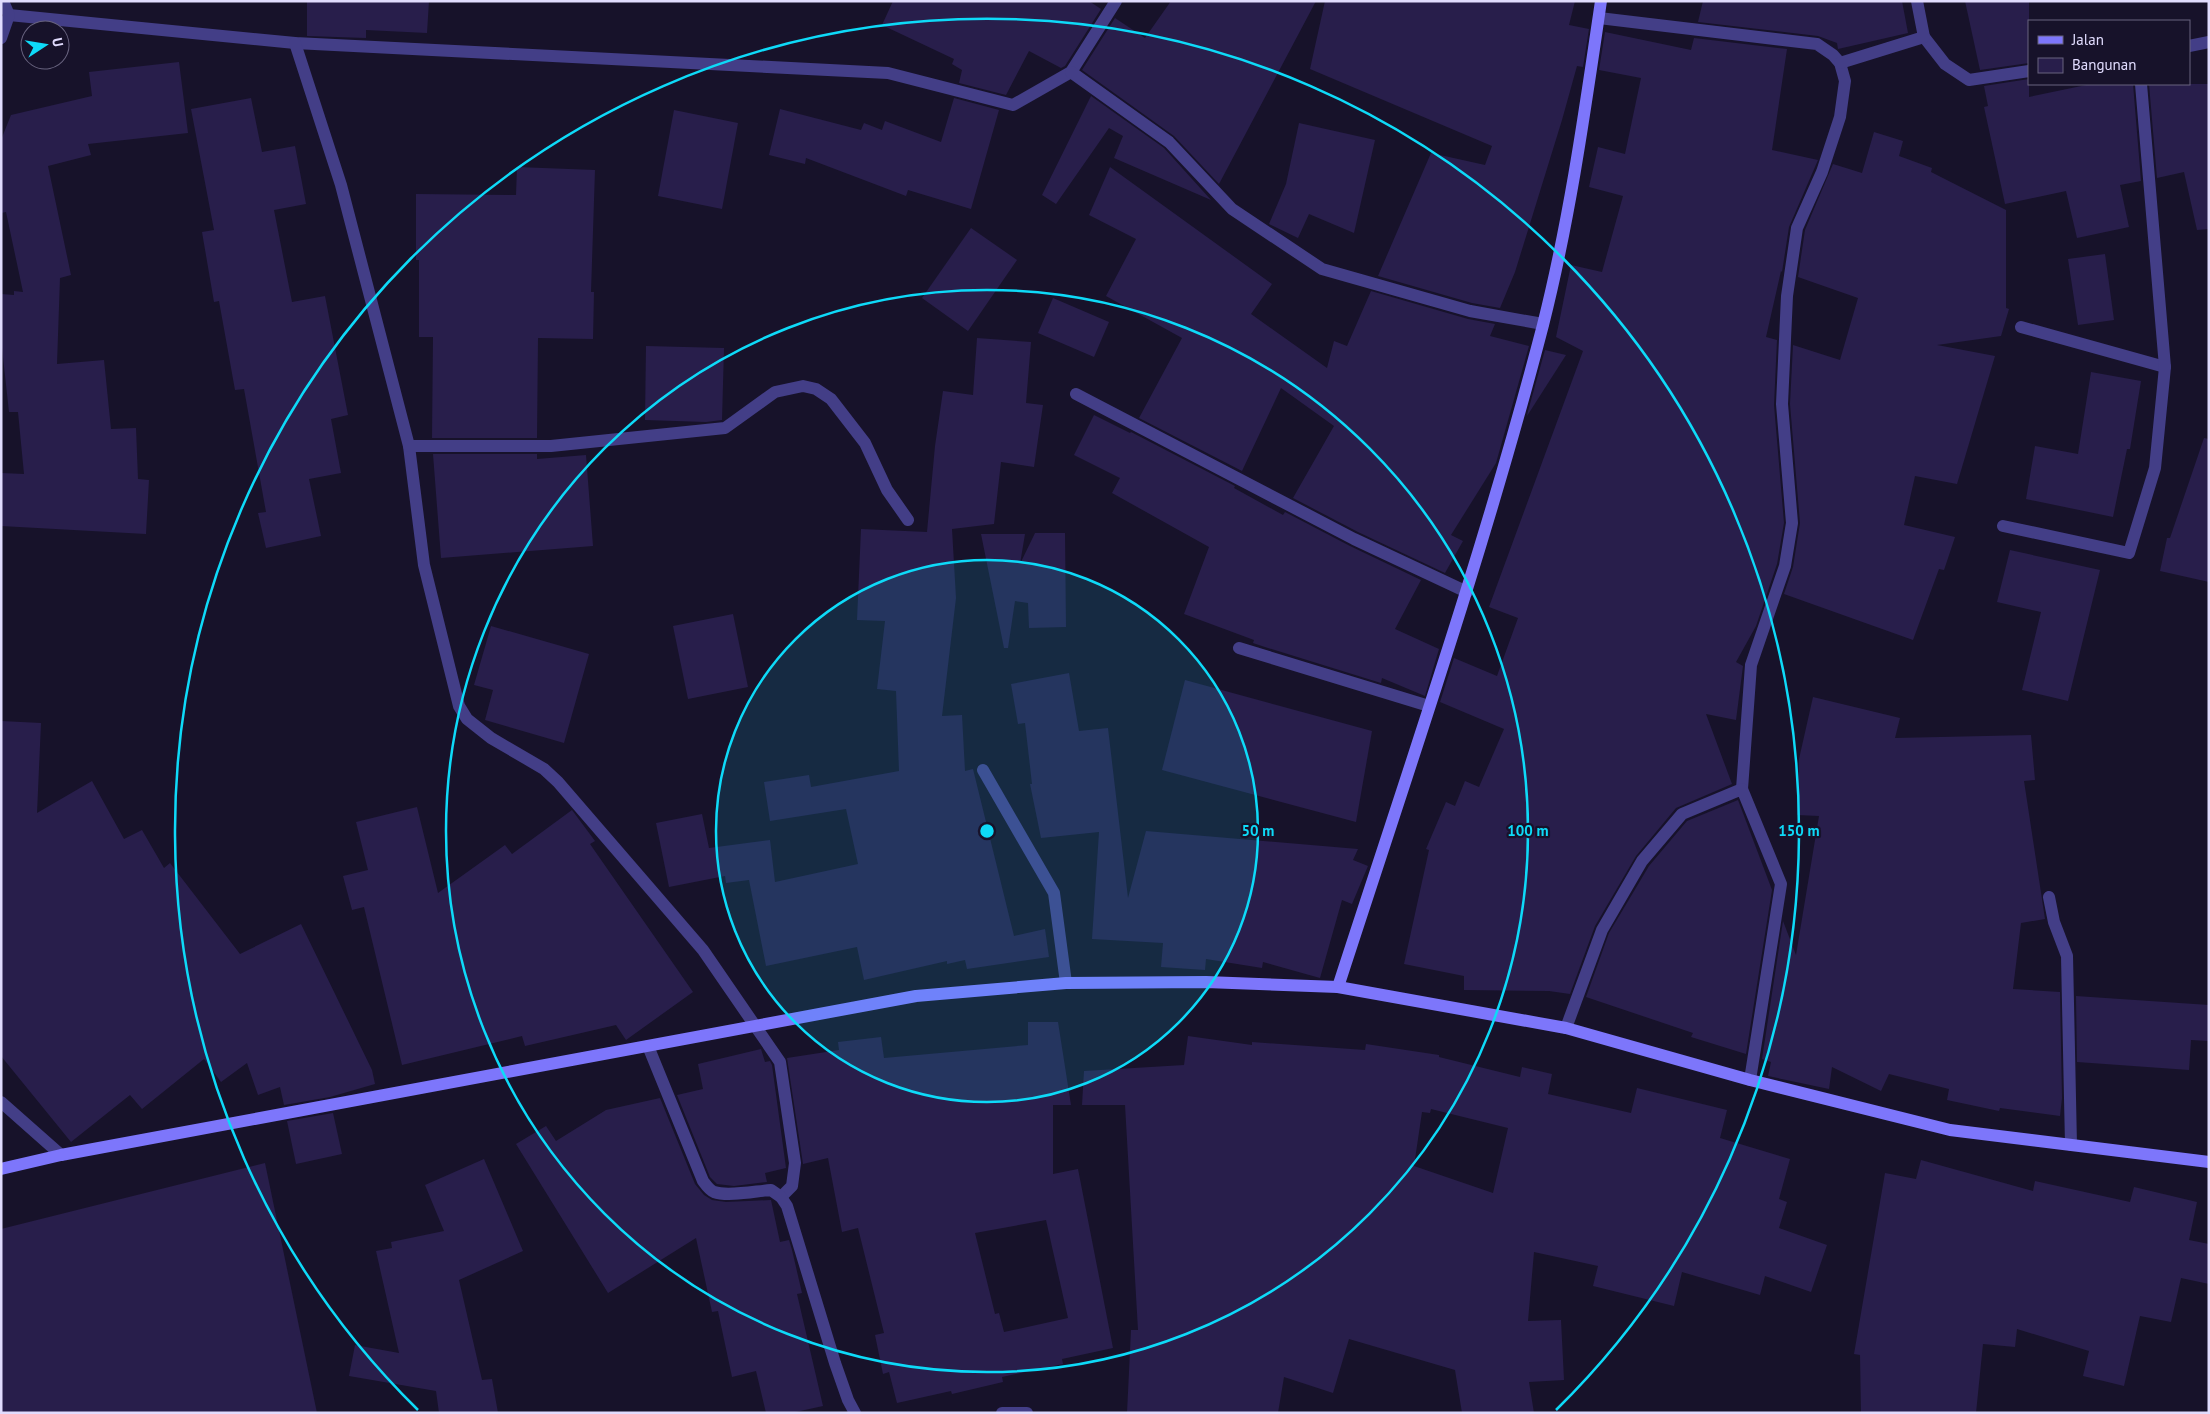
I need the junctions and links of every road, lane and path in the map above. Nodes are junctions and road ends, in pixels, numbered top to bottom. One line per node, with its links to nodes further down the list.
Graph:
1 (3, 1): 5 (street)
2 (1116, 1): 14 (street)
3 (1601, 1): 6 (street)
4 (1917, 1): 7 (street)
5 (9, 15): 8 (street); 10 (street)
6 (1598, 18): 12 (street); 16 (street)
7 (1924, 37): 12 (street); 13 (street)
8 (1, 38)
9 (2209, 42): 11 (street)
10 (295, 43): 14 (street); 20 (street)
11 (2190, 46)
12 (1840, 63): 27 (street)
13 (2028, 71)
14 (1071, 72): 16 (street)
15 (2141, 85): 18 (street)
16 (1543, 324): 23 (street)
17 (2021, 327): 18 (street)
18 (2165, 367): 22 (street)
19 (1076, 394): 23 (street)
20 (408, 446): 21 (street); 31 (street)
21 (908, 520)
22 (2003, 526)
23 (1466, 592): 25 (street)
24 (1239, 648): 25 (street)
25 (1430, 706): 30 (street)
26 (984, 770): 29 (street)
27 (1742, 789): 32 (street); 34 (street)
28 (2049, 897): 36 (street)
29 (1066, 983): 30 (street); 31 (street)
30 (1338, 987): 32 (street)
31 (756, 1025): 33 (street); 40 (street)
32 (1566, 1028): 34 (street)
33 (648, 1046): 37 (street); 40 (street)
34 (1750, 1080): 36 (street)
35 (1, 1102): 37 (street)
36 (2071, 1145): 38 (street)
37 (61, 1155): 39 (street)
38 (2209, 1162)
39 (1, 1169)
40 (781, 1197): 41 (street)
41 (855, 1413)
42 (1002, 1413): 43 (street)
43 (1027, 1413)

